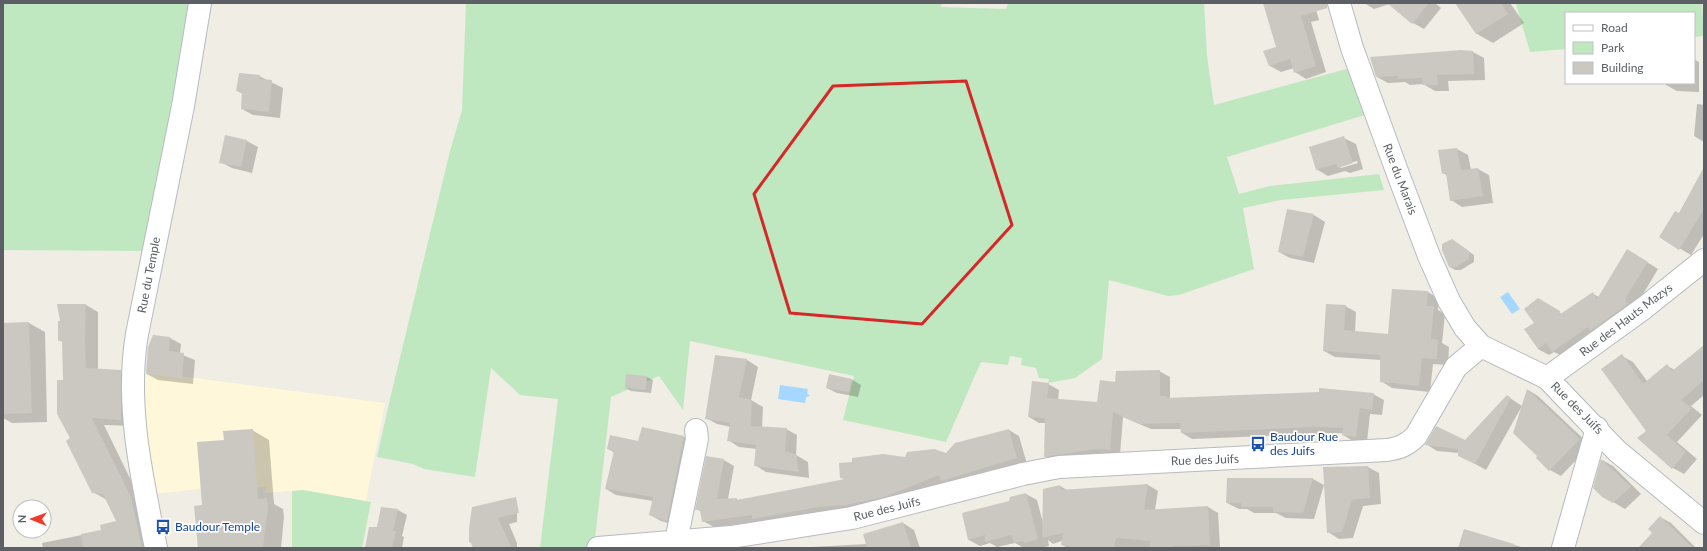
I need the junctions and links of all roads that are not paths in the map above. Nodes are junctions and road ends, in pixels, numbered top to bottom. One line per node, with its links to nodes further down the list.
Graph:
1 (200, 3): 10 (street, Rue du Temple)
2 (1339, 3): 4 (street, Rue du Marais)
3 (1704, 260): 5 (street, Rue des Hauts Mazys)
4 (1481, 346): 5 (street, Rue des Juifs); 9 (street, Rue des Juifs)
5 (1547, 378): 6 (street, Rue des Juifs)
6 (1597, 428): 8 (street, Rue des Juifs); 12 (street)
7 (696, 430): 9 (street)
8 (1704, 523)
9 (676, 541): 11 (street, Rue des Juifs)
10 (156, 548)
11 (598, 548)
12 (1563, 548)

